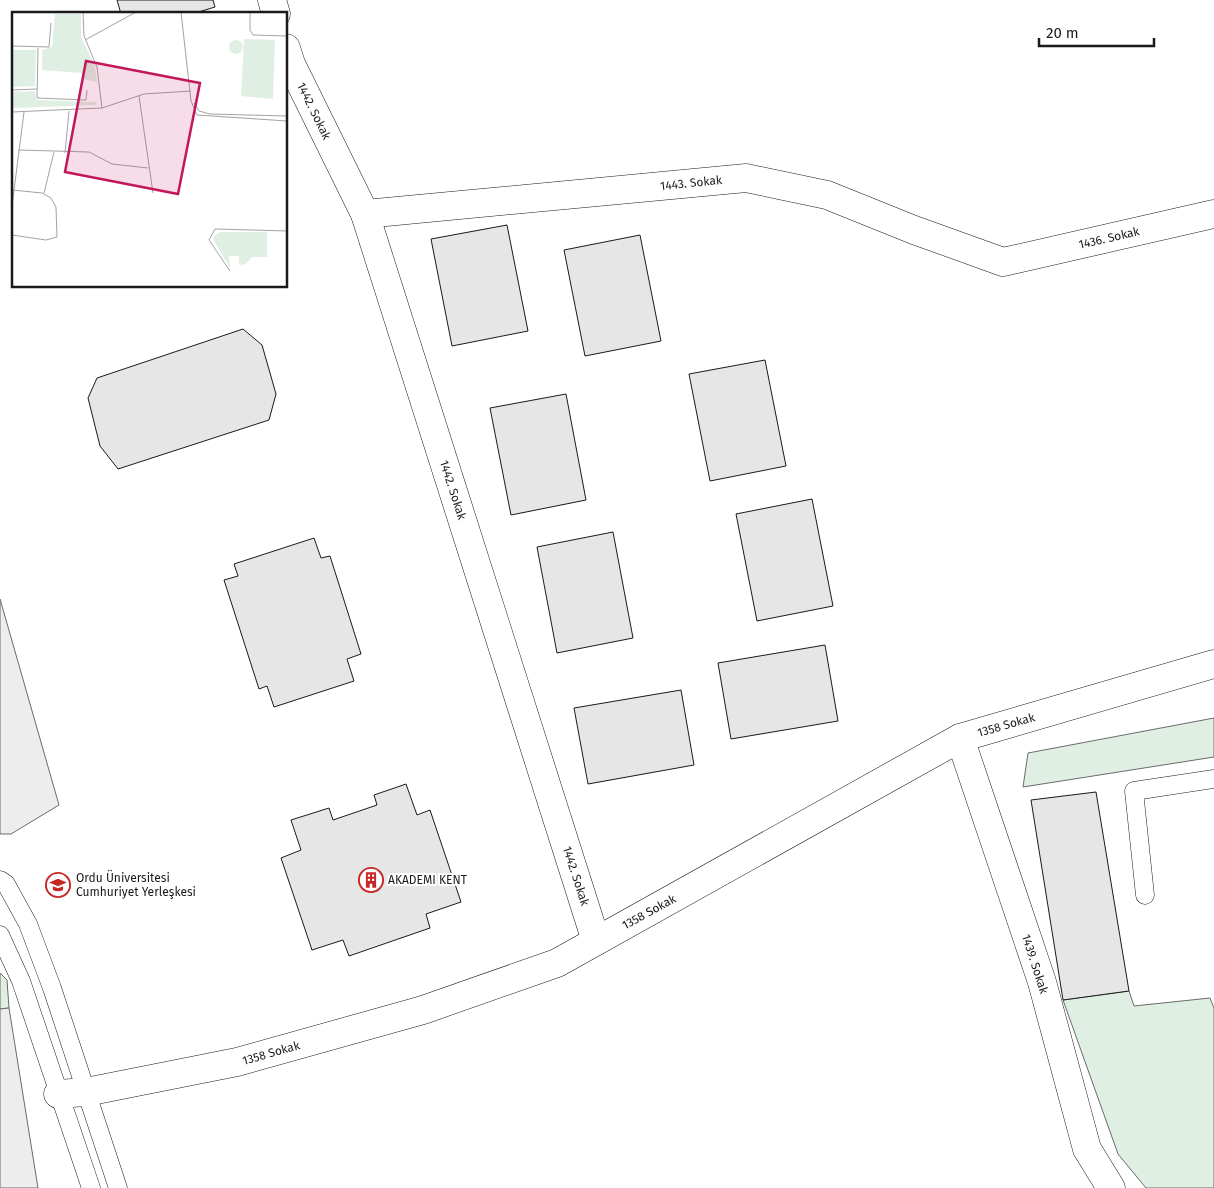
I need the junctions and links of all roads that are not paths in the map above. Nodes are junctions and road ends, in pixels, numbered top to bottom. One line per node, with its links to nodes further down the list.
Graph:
1 (288, 54): 2 (street, 1442. Sokak)
2 (365, 214): 4 (street, 1443. Sokak); 11 (street, 1442. Sokak)
3 (1214, 214): 4 (street, 1436. Sokak)
4 (1003, 262)
5 (1214, 664): 6 (street, 1358 Sokak)
6 (960, 738): 11 (street, 1358 Sokak); 16 (street, 1439. Sokak)
7 (1214, 779): 9 (lane)
8 (0, 880): 12 (lane)
9 (1145, 896)
10 (0, 936): 13 (lane)
11 (596, 941): 12 (street, 1358 Sokak)
12 (86, 1092): 13 (street, 1358 Sokak); 15 (lane)
13 (58, 1094): 14 (lane)
14 (91, 1188)
15 (118, 1188)
16 (1111, 1188)

